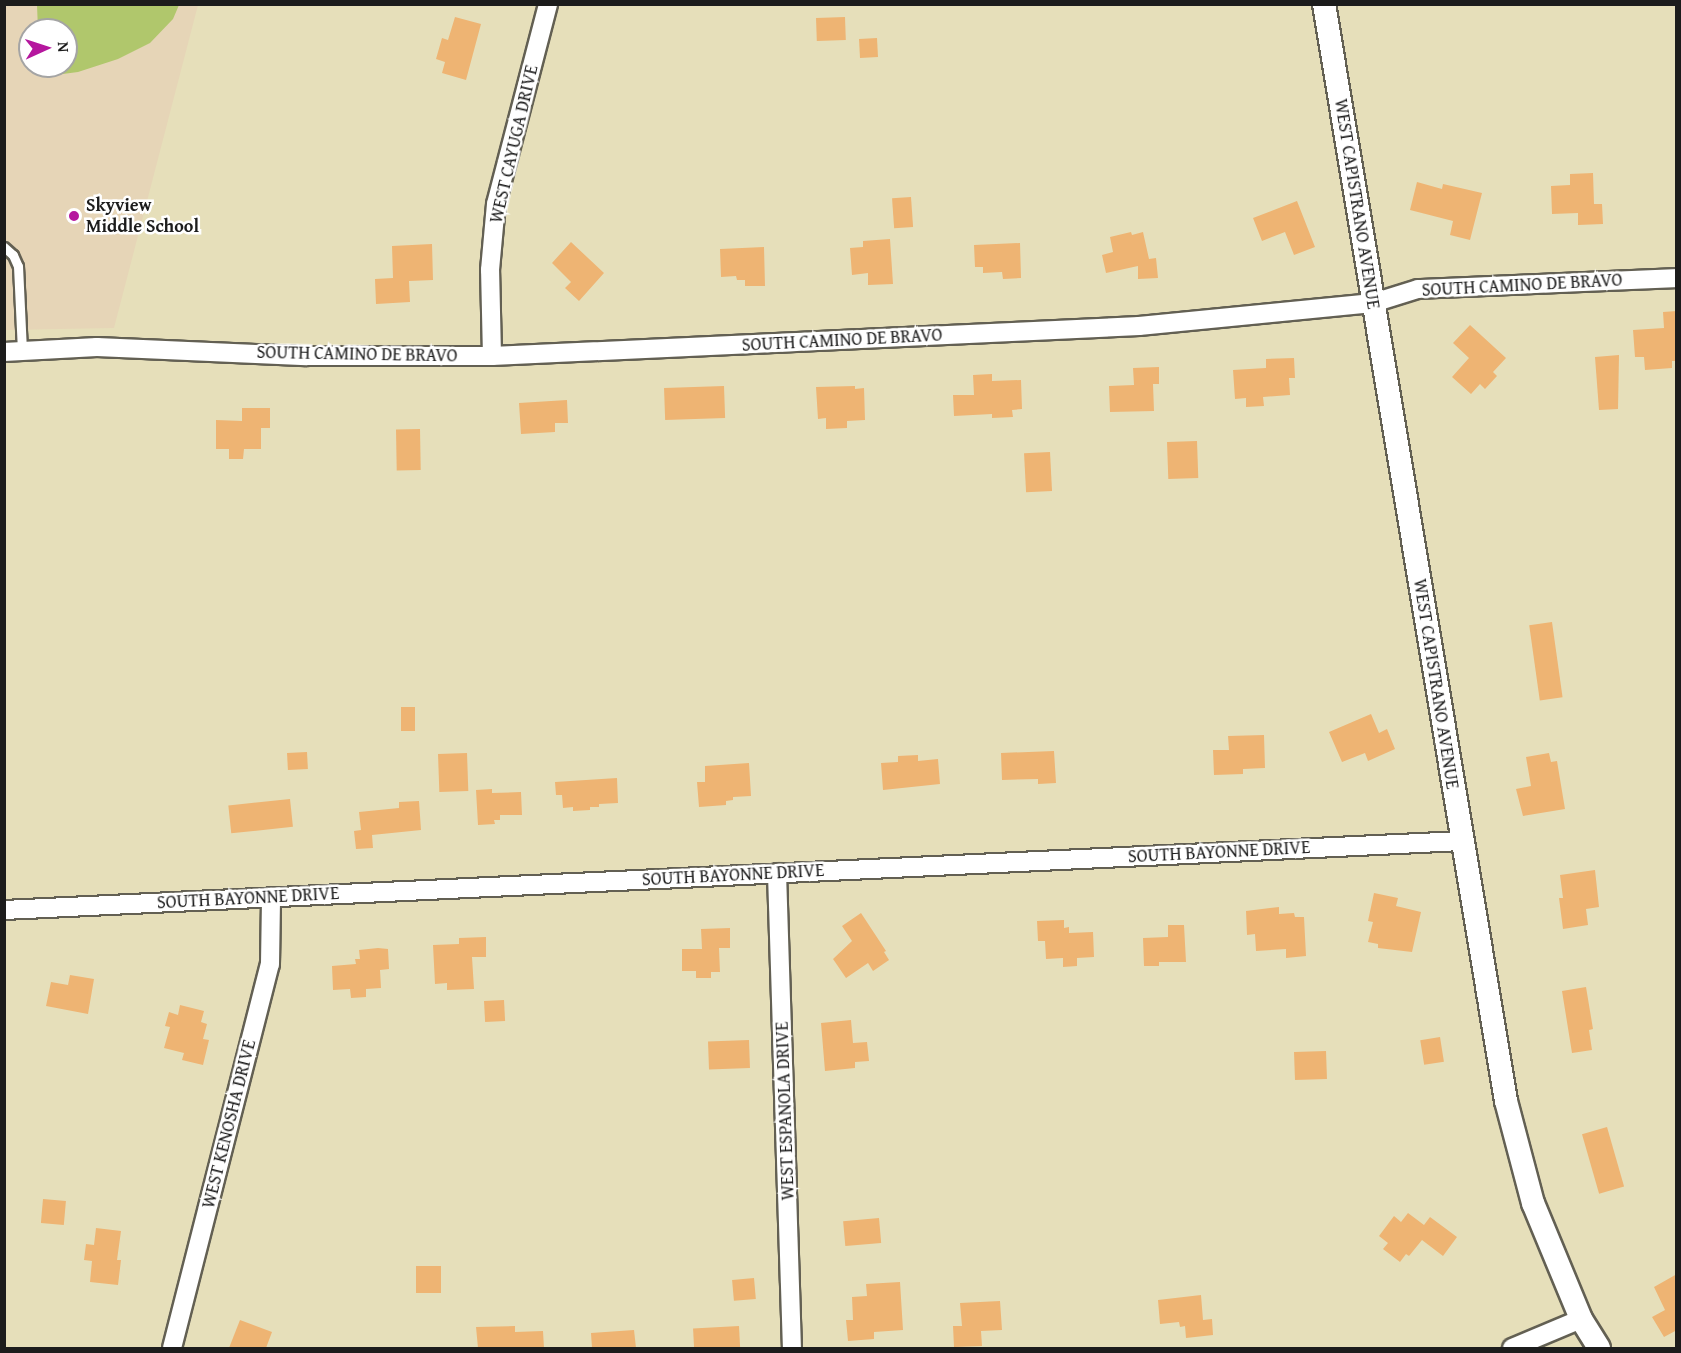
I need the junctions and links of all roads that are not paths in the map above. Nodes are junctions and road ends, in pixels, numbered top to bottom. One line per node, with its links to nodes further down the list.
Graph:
1 (548, 4): 7 (street, WEST CAYUGA DRIVE)
2 (1324, 4): 5 (street, WEST CAPISTRANO AVENUE)
3 (4, 247): 6 (lane)
4 (1677, 278): 5 (street, SOUTH CAMINO DE BRAVO)
5 (1373, 303): 7 (street, SOUTH CAMINO DE BRAVO); 8 (street, WEST CAPISTRANO AVENUE)
6 (13, 351): 7 (street, SOUTH CAMINO DE BRAVO)
7 (492, 356)
8 (1462, 841): 9 (street, SOUTH BAYONNE DRIVE); 12 (street, WEST CAPISTRANO AVENUE)
9 (777, 873): 10 (street, SOUTH BAYONNE DRIVE); 14 (street, WEST ESPANOLA DRIVE)
10 (271, 897): 11 (street, SOUTH BAYONNE DRIVE); 13 (street, WEST KENOSHA DRIVE)
11 (4, 910)
12 (1581, 1319): 15 (street); 16 (street, WEST CAPISTRANO AVENUE)
13 (172, 1348)
14 (792, 1348)
15 (1512, 1348)
16 (1599, 1348)

